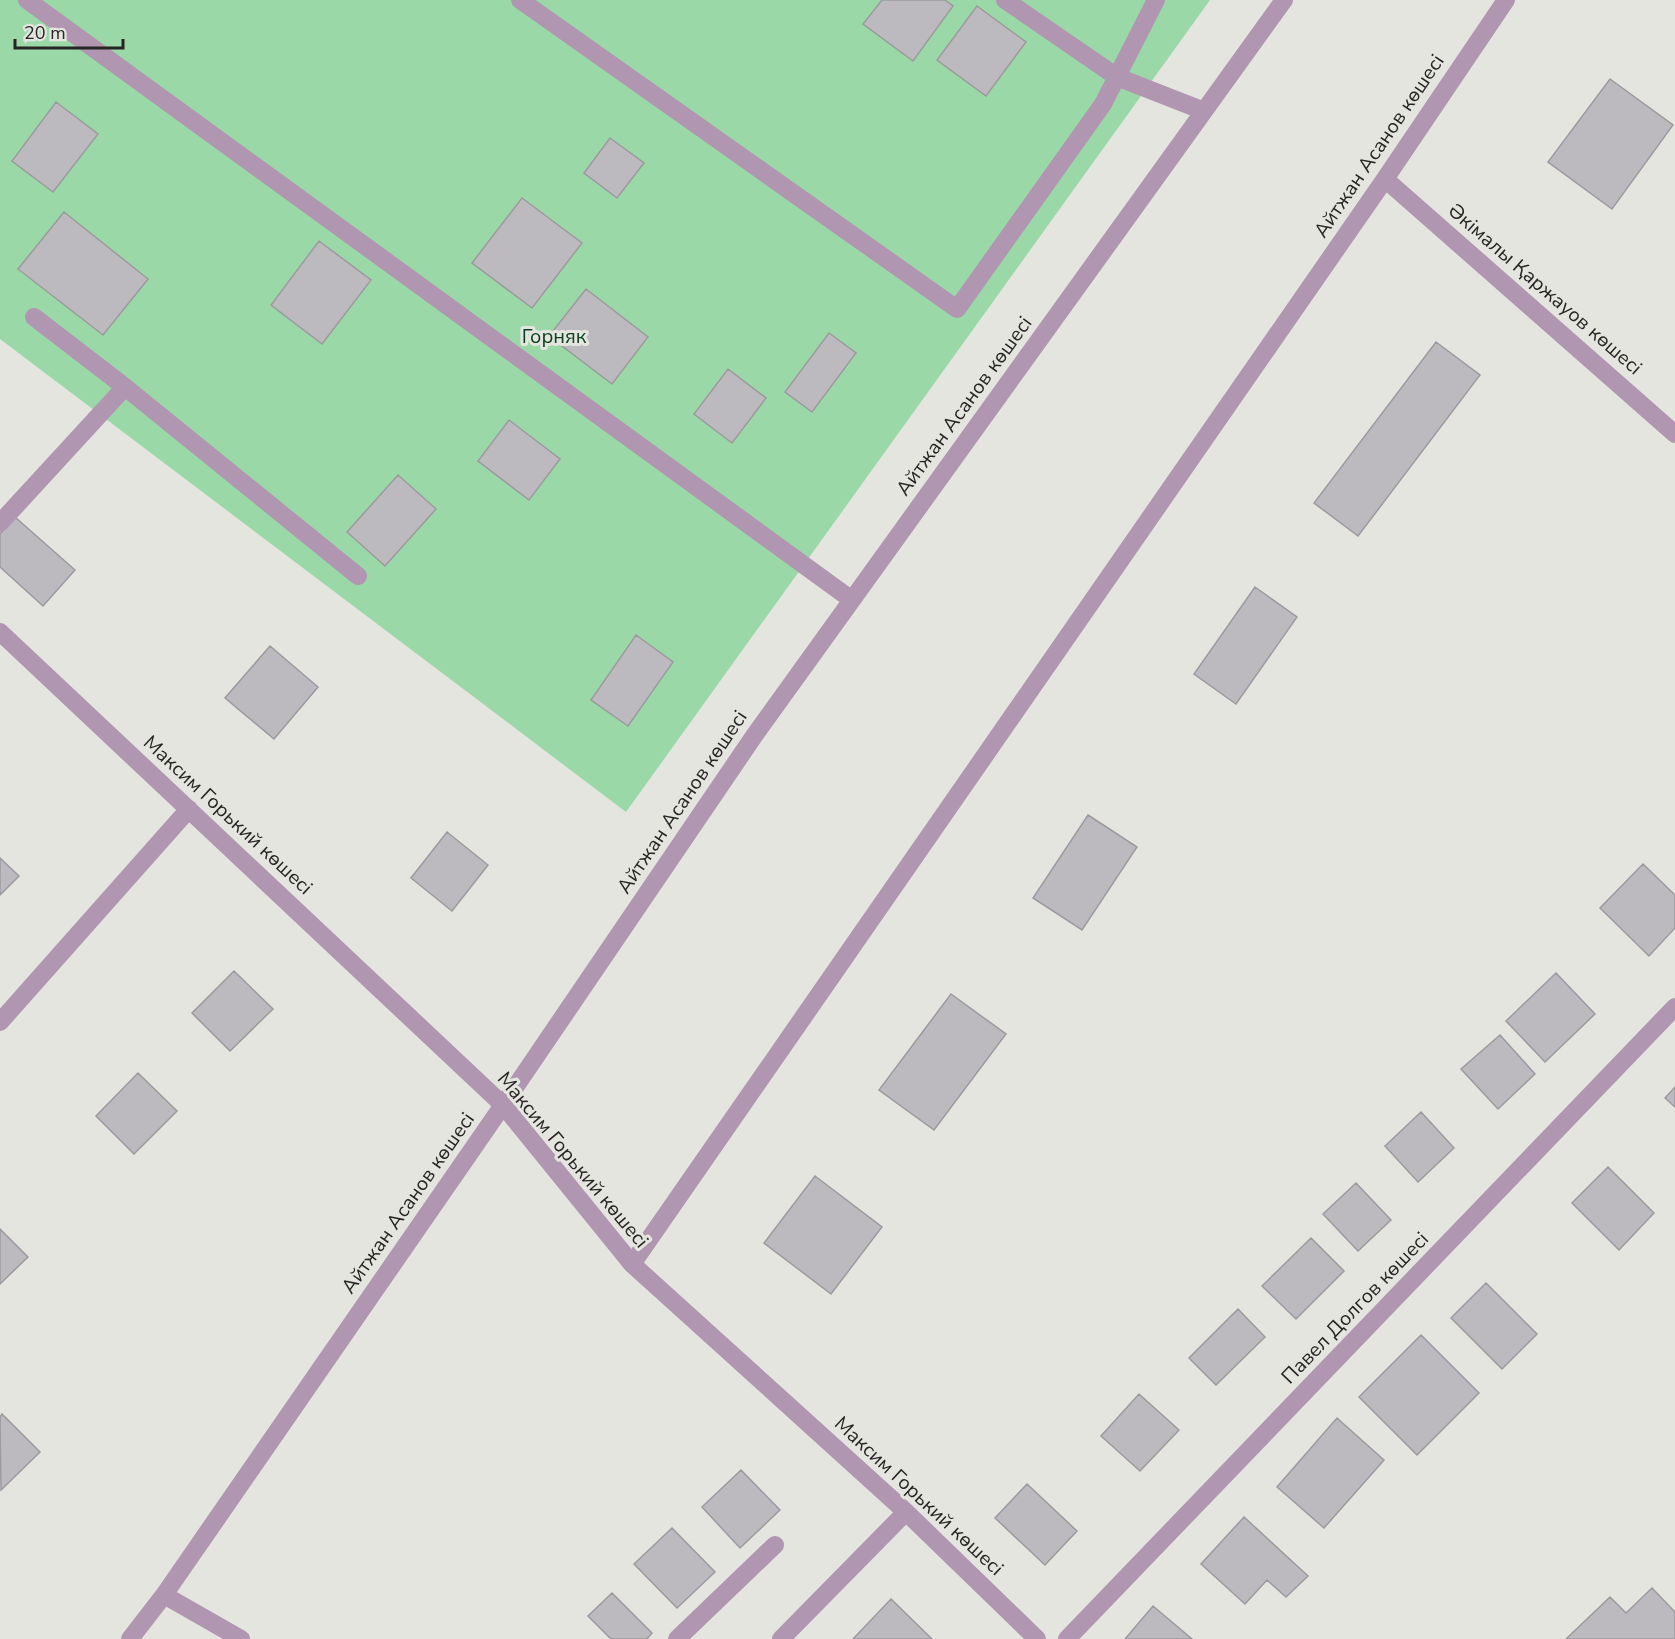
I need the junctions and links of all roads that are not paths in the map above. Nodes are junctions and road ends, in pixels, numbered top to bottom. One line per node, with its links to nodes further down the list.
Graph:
1 (27, 0): 15 (street)
2 (520, 0): 7 (street)
3 (1005, 0): 7 (street)
4 (1156, 0): 7 (street)
5 (1284, 0): 8 (street, Айтжан Асанов көшесі)
6 (1506, 0): 9 (street, Айтжан Асанов көшесі)
7 (1117, 76): 8 (street)
8 (1204, 111): 15 (street, Айтжан Асанов көшесі)
9 (1384, 179): 12 (street, Әкімалы Қаржауов көшесі); 21 (street, Айтжан Асанов көшесі)
10 (34, 317): 11 (street)
11 (125, 387): 13 (street); 14 (street)
12 (1675, 434)
13 (0, 523)
14 (358, 576)
15 (852, 600): 20 (street, Айтжан Асанов көшесі)
16 (0, 632): 17 (street, Максим Горький көшесі)
17 (189, 809): 19 (street); 20 (street, Максим Горький көшесі)
18 (1675, 1007): 30 (street, Павел Долгов көшесі)
19 (0, 1022)
20 (503, 1105): 21 (street, Максим Горький көшесі); 24 (street, Айтжан Асанов көшесі)
21 (632, 1264): 22 (street, Максим Горький көшесі)
22 (906, 1512): 28 (street); 29 (street, Максим Горький көшесі)
23 (775, 1545): 27 (street)
24 (164, 1595): 25 (street, Айтжан Асанов көшесі); 26 (street)
25 (130, 1639)
26 (241, 1639)
27 (677, 1639)
28 (781, 1639)
29 (1037, 1639)
30 (1067, 1639)

